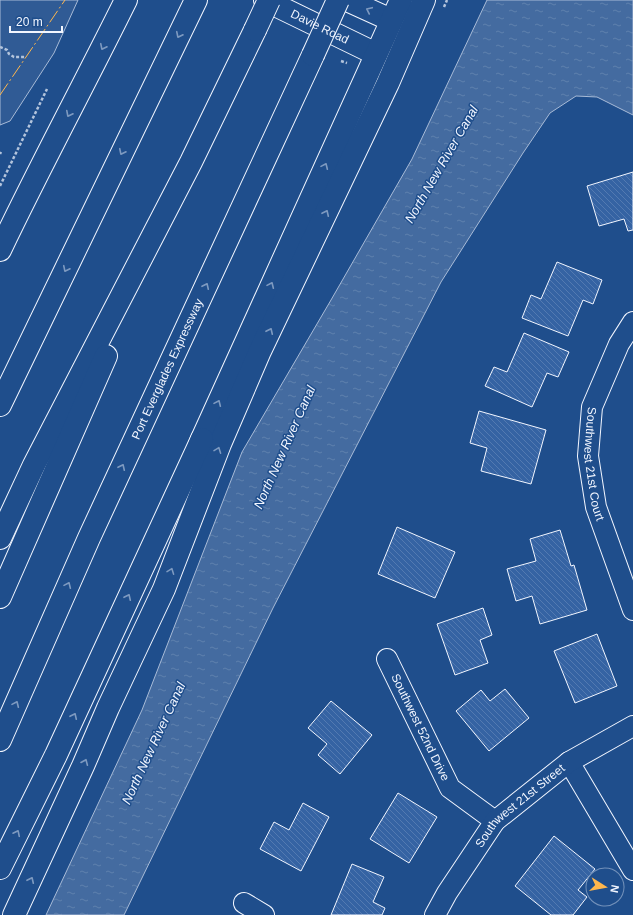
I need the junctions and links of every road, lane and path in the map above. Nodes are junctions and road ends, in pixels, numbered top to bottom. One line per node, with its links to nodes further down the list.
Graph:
1 (126, 0): 16 (main road, one-way to 16)
2 (196, 0): 19 (main road, one-way to 19)
3 (264, 0): 11 (main road, Davie Road)
4 (269, 0): 14 (main road, bridge)
5 (338, 0): 27 (main road, Port Everglades Expressway, one-way to 5, bridge)
6 (347, 0): 9 (main road, one-way to 6)
7 (401, 0): 9 (main road)
8 (424, 0): 25 (main road, one-way to 8)
9 (391, 20): 11 (main road)
10 (0, 47): 12 (path)
11 (376, 54): 20 (main road, one-way to 11)
12 (25, 57)
13 (47, 89): 15 (path)
14 (191, 162): 21 (main road); 22 (main road)
15 (0, 186)
16 (8, 219): 17 (main road)
17 (0, 250)
18 (633, 322): 23 (street, Southwest 21st Court)
19 (0, 405)
20 (202, 439): 25 (main road); 30 (main road, one-way to 20)
21 (0, 538)
22 (0, 597)
23 (633, 610)
24 (388, 659): 29 (street, Southwest 52nd Drive)
25 (108, 708): 33 (main road, one-way to 25)
26 (633, 726): 28 (street, Southwest 21st Street)
27 (0, 740)
28 (569, 762): 29 (street, Southwest 21st Street); 31 (street)
29 (495, 821): 35 (street, Southwest 21st Street)
30 (0, 868)
31 (633, 870)
32 (244, 903): 34 (street)
33 (14, 915)
34 (264, 915)
35 (435, 915)

